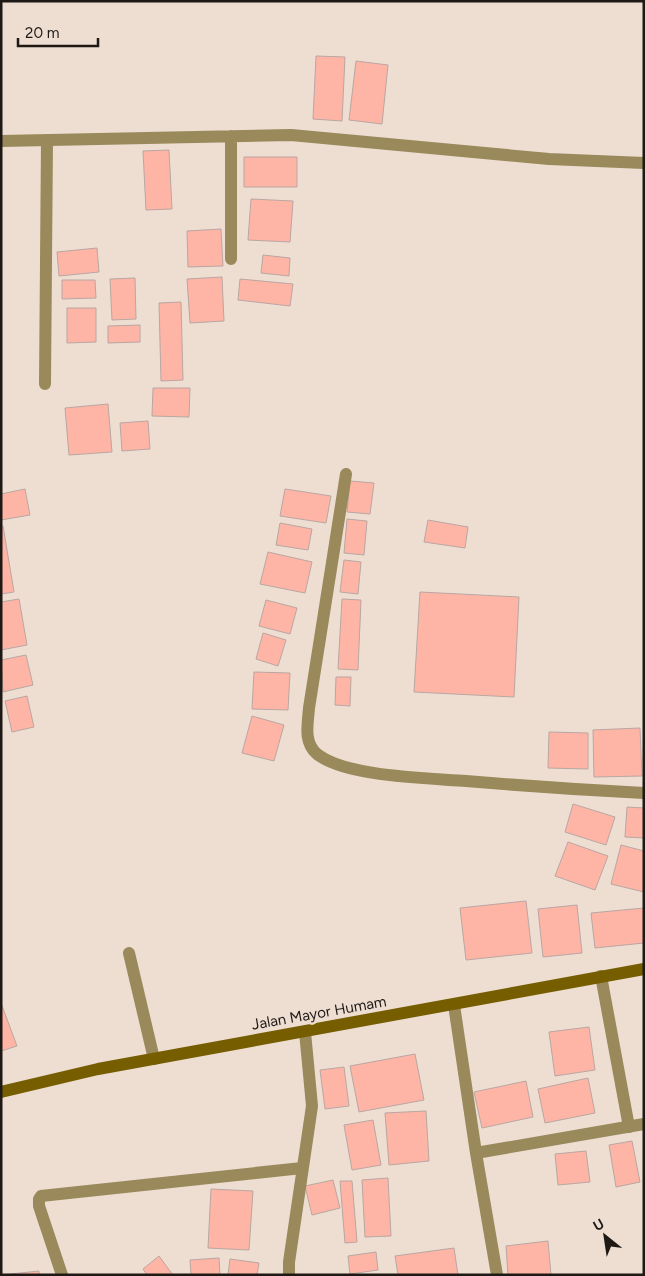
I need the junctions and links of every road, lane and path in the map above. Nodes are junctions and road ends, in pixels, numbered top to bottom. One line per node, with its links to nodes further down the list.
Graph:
1 (231, 136): 2 (street); 4 (street); 5 (street)
2 (47, 140): 3 (street); 6 (street)
3 (1, 141)
4 (644, 163)
5 (231, 259)
6 (45, 384)
7 (346, 474): 8 (street)
8 (644, 793)
9 (129, 953): 14 (street)
10 (644, 969): 11 (main road, Jalan Mayor Humam)
11 (601, 976): 12 (main road, Jalan Mayor Humam); 17 (street)
12 (454, 1005): 13 (main road, Jalan Mayor Humam); 18 (street)
13 (305, 1032): 14 (main road, Jalan Mayor Humam); 19 (street)
14 (154, 1059): 15 (main road, Jalan Mayor Humam)
15 (1, 1092)
16 (644, 1124): 17 (street)
17 (629, 1127): 18 (street)
18 (476, 1153): 22 (street)
19 (302, 1168): 20 (street); 21 (street)
20 (62, 1275)
21 (289, 1275)
22 (497, 1275)

